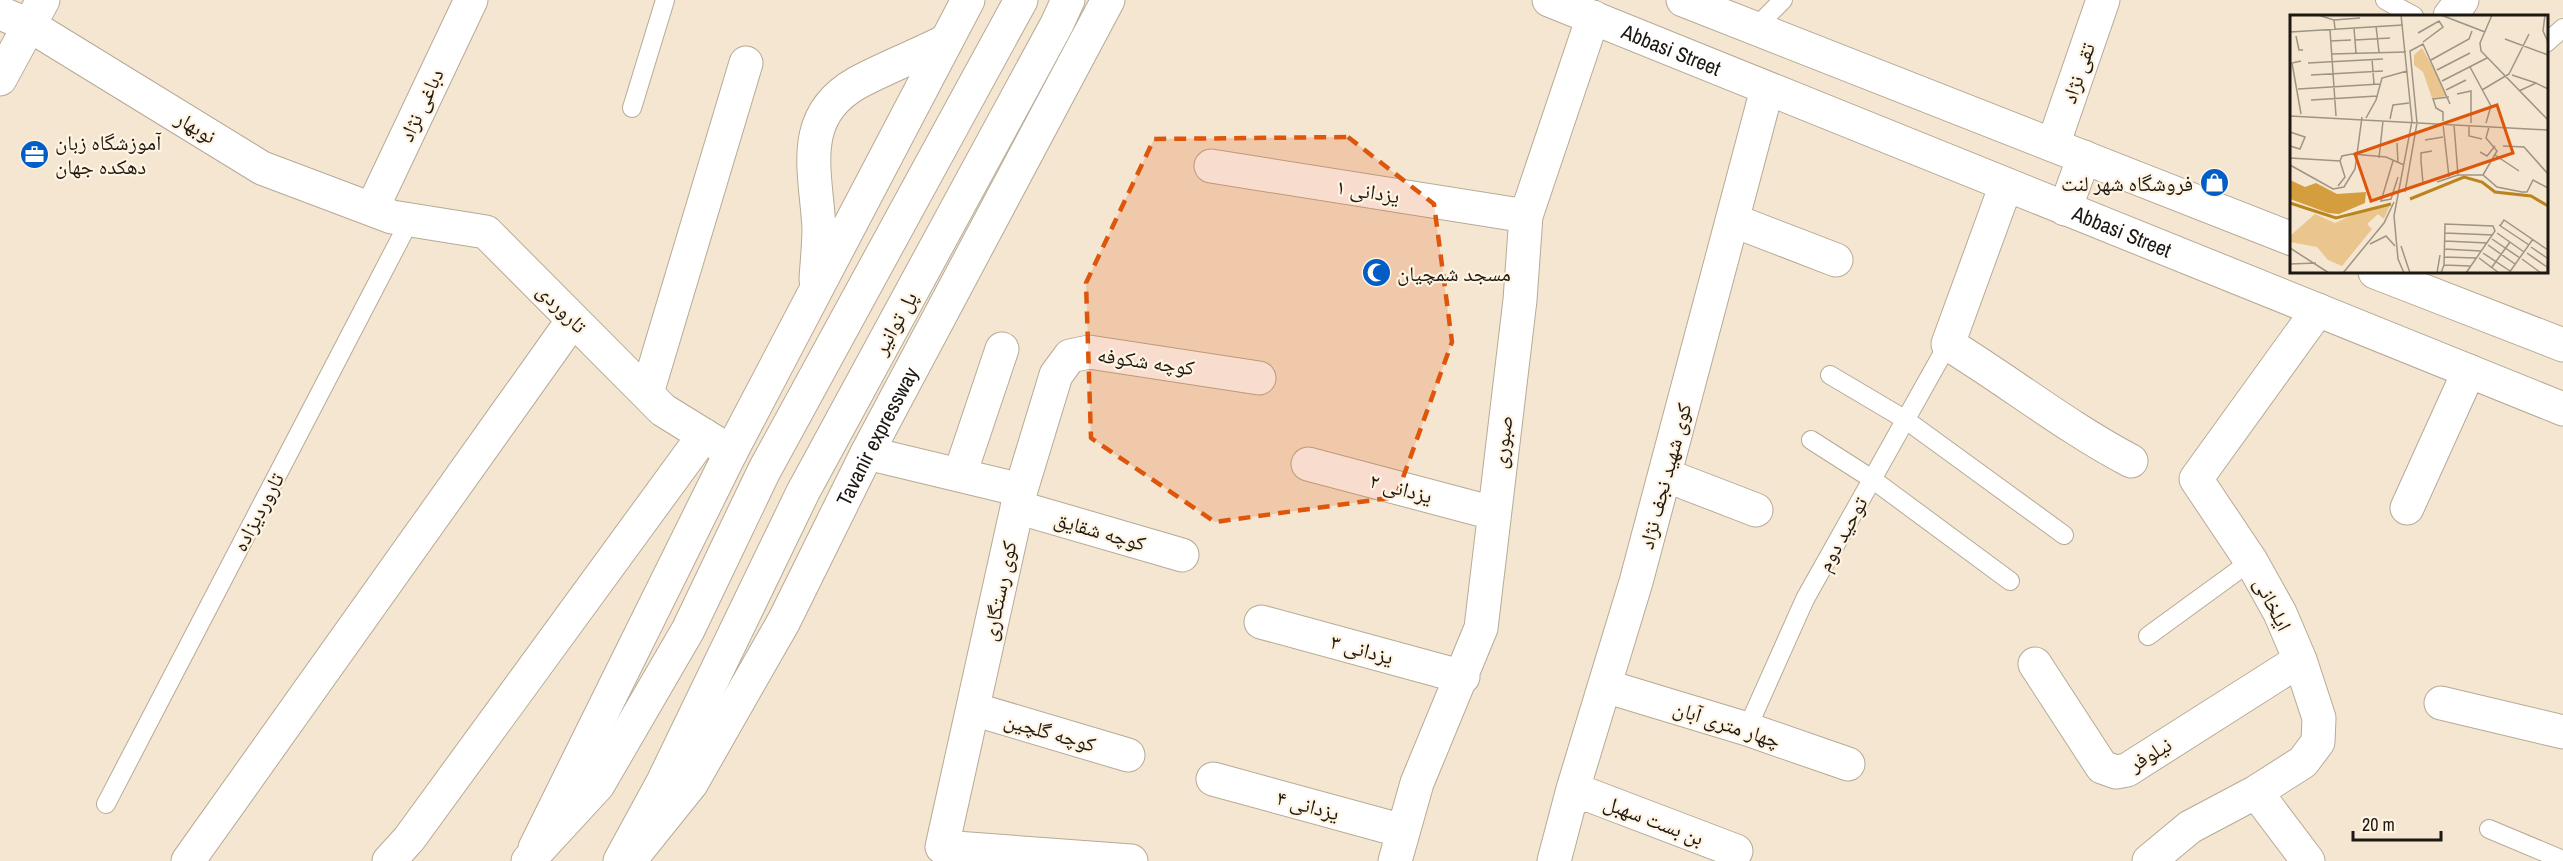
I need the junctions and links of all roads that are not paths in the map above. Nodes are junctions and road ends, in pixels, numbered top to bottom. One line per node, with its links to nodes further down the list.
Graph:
1 (471, 0): 29 (main road, دباغی نژاد)
2 (665, 0): 24 (lane)
3 (968, 0): 19 (main road)
4 (1021, 0): 88 (main road, پل توانیر)
5 (1068, 0): 89 (main road, پل توانیر)
6 (1108, 0): 52 (main road, Tavanir expressway)
7 (1549, 0): 16 (main road, Abbasi Street)
8 (1683, 0): 17 (main road)
9 (1783, 0): 17 (lane)
10 (2103, 0): 25 (main road, تقی نژاد)
11 (2385, 0): 14 (lane)
12 (2462, 0): 15 (main road)
13 (24, 13): 22 (main road); 29 (main road, نوبهار)
14 (2412, 15)
15 (2451, 15)
16 (1593, 17): 23 (main road, Abbasi Street); 31 (main road, صبوری)
17 (1755, 28): 25 (main road)
18 (2563, 28): 20 (lane)
19 (944, 42): 37 (main road); 37 (main road)
20 (2548, 42)
21 (746, 63): 46 (main road)
22 (0, 79)
23 (1767, 89): 28 (main road, Abbasi Street); 33 (main road, کوی شهید نجف نژاد)
24 (632, 108)
25 (2054, 145): 26 (main road)
26 (2084, 157): 30 (main road); 34 (main road)
27 (1210, 166): 31 (main road, یزدانی ۱)
28 (2006, 185): 30 (main road, Abbasi Street); 40 (main road, توحید دوم)
29 (372, 209): 32 (main road, تاروردی)
30 (2065, 209): 38 (main road, Abbasi Street)
31 (1526, 216): 61 (main road, صبوری)
32 (410, 219): 39 (main road, تاروردی); 81 (lane, تاروردیزاده)
33 (1732, 220): 35 (main road); 56 (main road, کوی شهید نجف نژاد)
34 (2288, 231)
35 (1836, 260)
36 (2378, 273): 41 (main road)
37 (815, 293): 51 (main road)
38 (2318, 310): 43 (main road, Abbasi Street); 64 (main road, ایلخانی)
39 (573, 320): 46 (main road, تاروردی); 86 (main road)
40 (1948, 344): 48 (lane, توحید دوم); 53 (main road)
41 (2563, 345)
42 (1002, 349): 55 (main road)
43 (2469, 371): 47 (main road, Abbasi Street); 59 (main road)
44 (1830, 375): 48 (lane)
45 (1258, 378): 58 (main road, کوچه شکوفه)
46 (647, 393): 49 (main road, تاروردی)
47 (2563, 409)
48 (1906, 420): 57 (lane, توحید دوم); 62 (lane)
49 (704, 435): 51 (main road, تاروردی); 87 (main road)
50 (1811, 440): 57 (lane)
51 (731, 452): 88 (main road)
52 (867, 453): 55 (main road); 90 (main road, Tavanir expressway)
53 (2132, 461)
54 (1308, 464): 61 (main road, یزدانی ۲)
55 (960, 474): 58 (main road)
56 (1665, 475): 60 (main road); 71 (main road, کوی شهید نجف نژاد)
57 (1872, 479): 65 (lane); 74 (lane, توحید دوم)
58 (1019, 499): 63 (main road, کوچه شقایق); 73 (main road, کوی رستگاری)
59 (2407, 508)
60 (1756, 510)
61 (1493, 513): 70 (main road, صبوری)
62 (2064, 535)
63 (1182, 555)
64 (2251, 561): 67 (lane); 68 (main road, ایلخانی)
65 (2010, 581)
66 (1261, 622): 70 (main road, یزدانی ۳)
67 (2148, 636)
68 (2300, 660): 69 (main road, نیلوفر); 80 (main road, ایلخانی)
69 (2035, 664)
70 (1463, 677): 83 (main road, صبوری)
71 (1605, 686): 74 (main road, چهار متری آبان); 79 (main road, کوی شهید نجف نژاد)
72 (2441, 703): 75 (main road)
73 (973, 709): 76 (main road, کوچه گلچین); 91 (main road, کوی رستگاری)
74 (1747, 729): 77 (main road, چهار متری آبان)
75 (2563, 732)
76 (1128, 755)
77 (1848, 764)
78 (1213, 778): 83 (main road, یزدانی ۴)
79 (1573, 789): 84 (main road, بن بست سهبل); 92 (main road, کوی شهید نجف نژاد)
80 (2256, 792): 93 (main road, ایلخانی); 94 (main road)
81 (106, 804)
82 (2489, 829): 85 (lane)
83 (1399, 846)
84 (1736, 851)
85 (2563, 860)
86 (188, 861)
87 (389, 861)
88 (528, 861)
89 (620, 861)
90 (629, 861)
91 (1131, 861)
92 (1554, 861)
93 (2149, 861)
94 (2308, 861)

